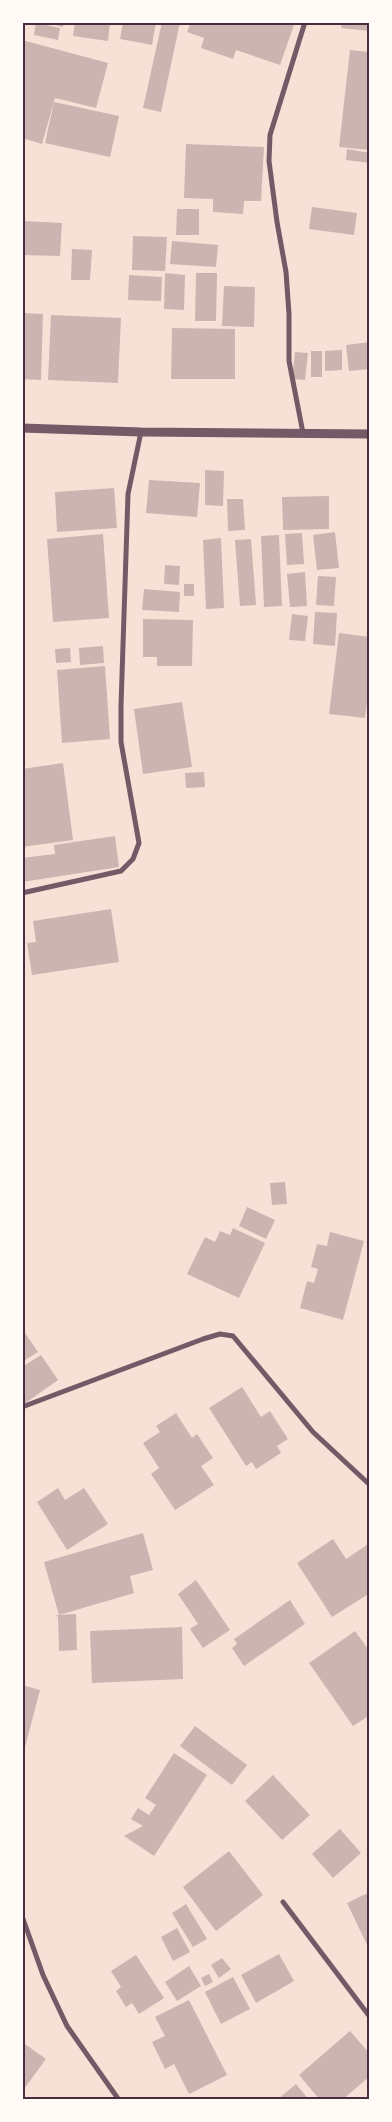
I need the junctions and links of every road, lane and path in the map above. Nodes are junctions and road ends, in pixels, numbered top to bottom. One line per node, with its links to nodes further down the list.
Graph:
1 (305, 22): 4 (street)
2 (22, 428): 3 (street)
3 (141, 432): 4 (street); 6 (street)
4 (303, 433): 5 (street)
5 (370, 434)
6 (22, 893)
7 (22, 1407): 8 (street)
8 (370, 1485)
9 (284, 1902): 11 (street)
10 (22, 1916): 12 (street)
11 (370, 2017)
12 (119, 2100)

